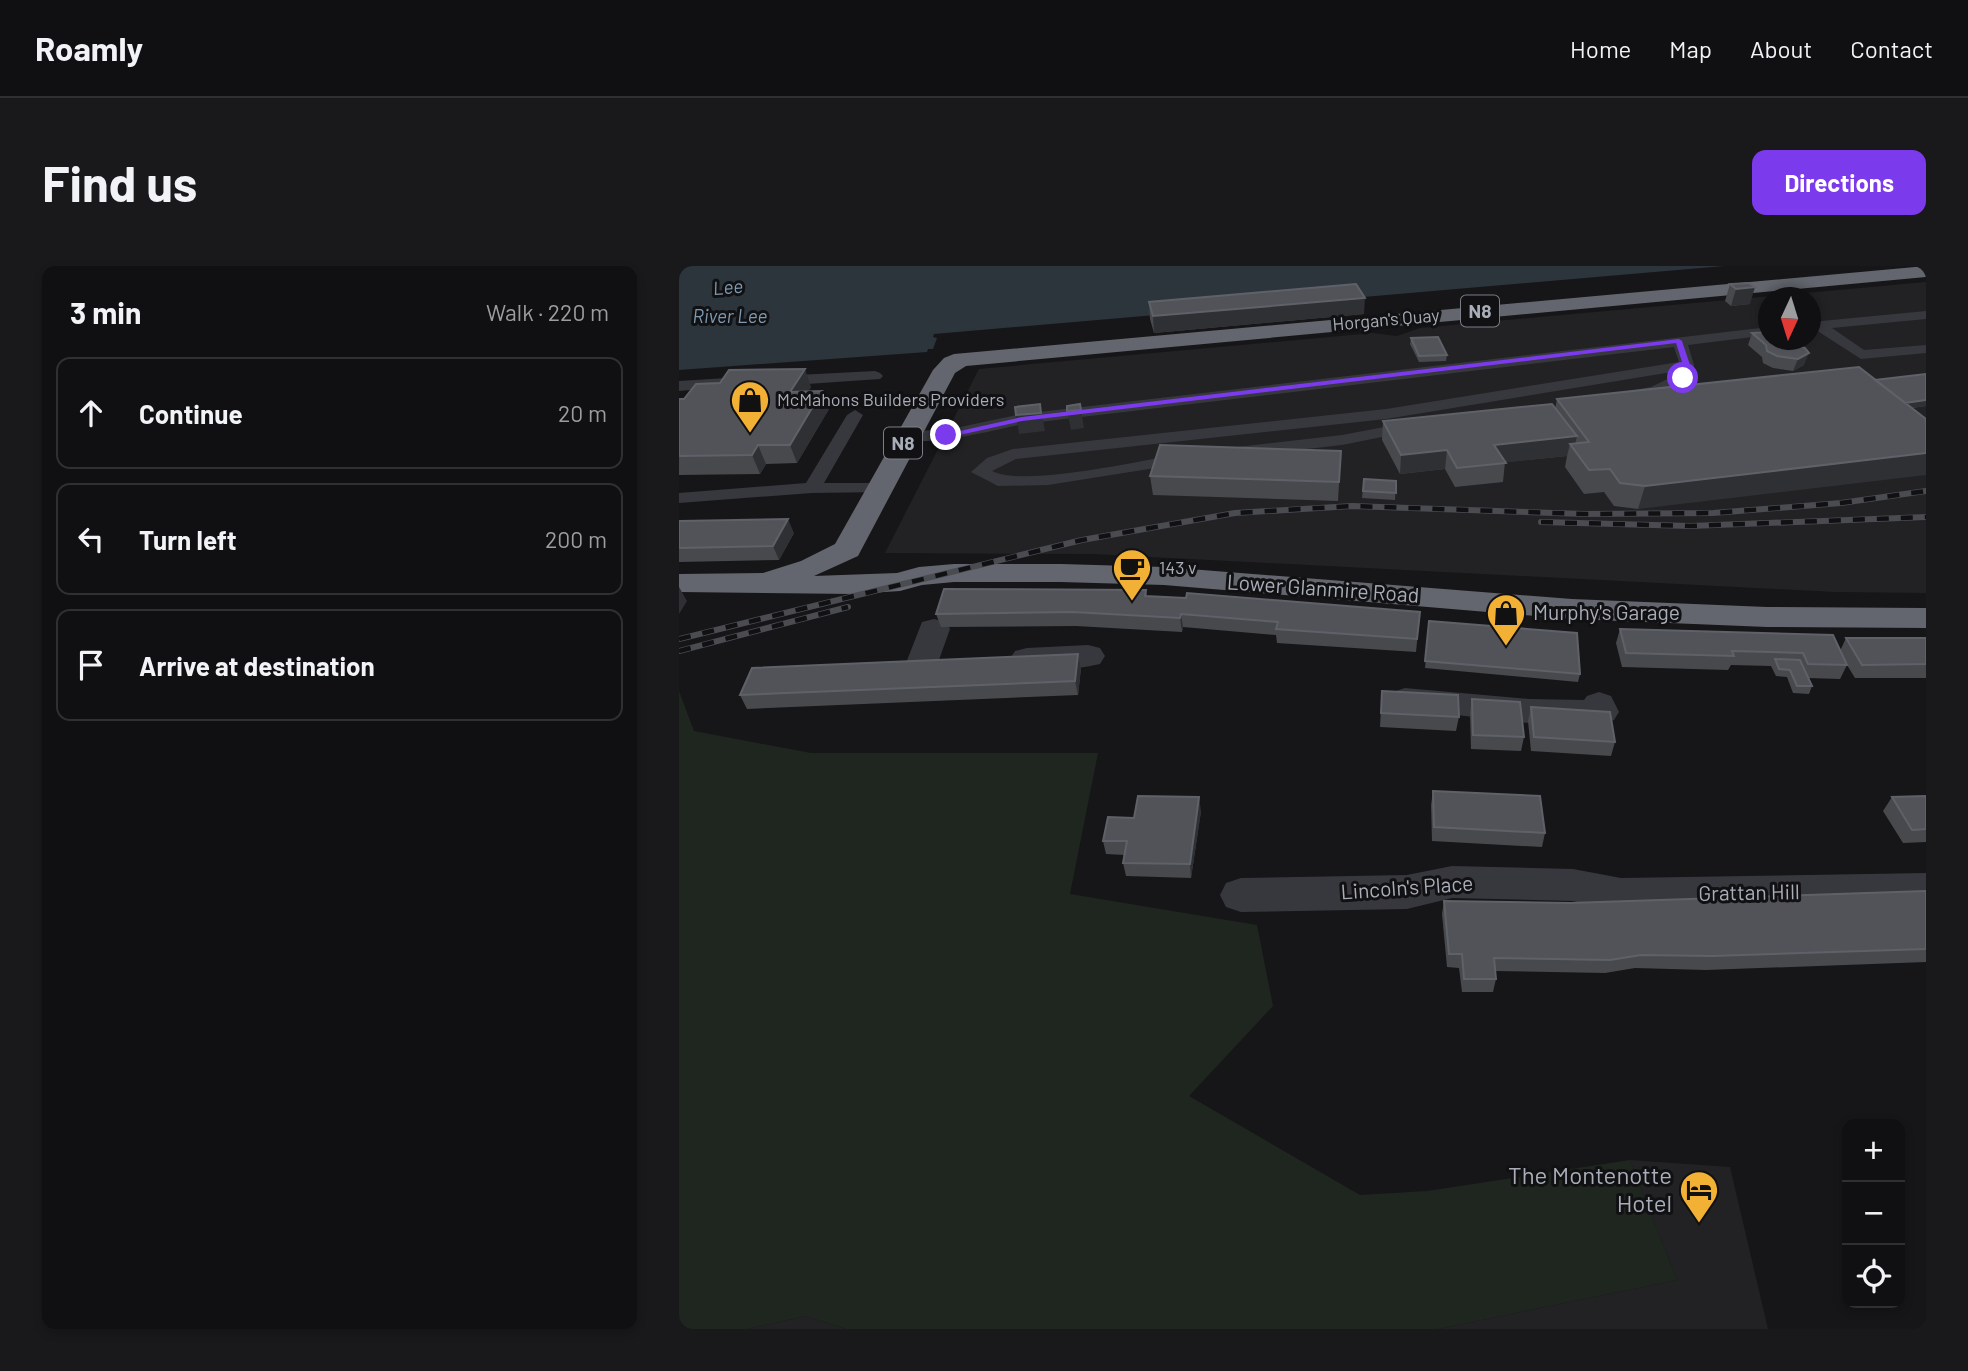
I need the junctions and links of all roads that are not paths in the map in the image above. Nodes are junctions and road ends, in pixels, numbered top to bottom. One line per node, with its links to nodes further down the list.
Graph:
1 (1926, 271): 14 (highway, Horgan's Quay / N8)
2 (1926, 315): 3 (lane)
3 (1821, 325)
4 (1821, 330): 7 (lane)
5 (1758, 332): 6 (lane)
6 (1679, 341): 8 (lane); 14 (lane)
7 (1926, 349)
8 (1687, 365): 11 (lane); 13 (lane)
9 (874, 376): 10 (lane)
10 (679, 386)
11 (1614, 397)
12 (855, 415): 15 (lane)
13 (1436, 423)
14 (906, 436): 16 (highway, N8)
15 (812, 488): 16 (lane); 17 (lane)
16 (879, 488): 18 (highway, N8)
17 (679, 498)
18 (847, 550): 19 (highway); 20 (highway)
19 (919, 576): 20 (highway, Lower Glanmire Road); 22 (highway, Lower Glanmire Road)
20 (767, 582): 21 (highway, Lower Glanmire Road)
21 (679, 583)
22 (1926, 618)
23 (934, 629): 26 (street)
24 (1088, 656): 25 (street)
25 (991, 660)
26 (923, 663)
27 (1395, 698): 28 (street)
28 (1600, 708)
29 (1573, 885): 30 (street, Grattan Hill); 31 (street, Lincoln's Place)
30 (1926, 889)
31 (1241, 895)

